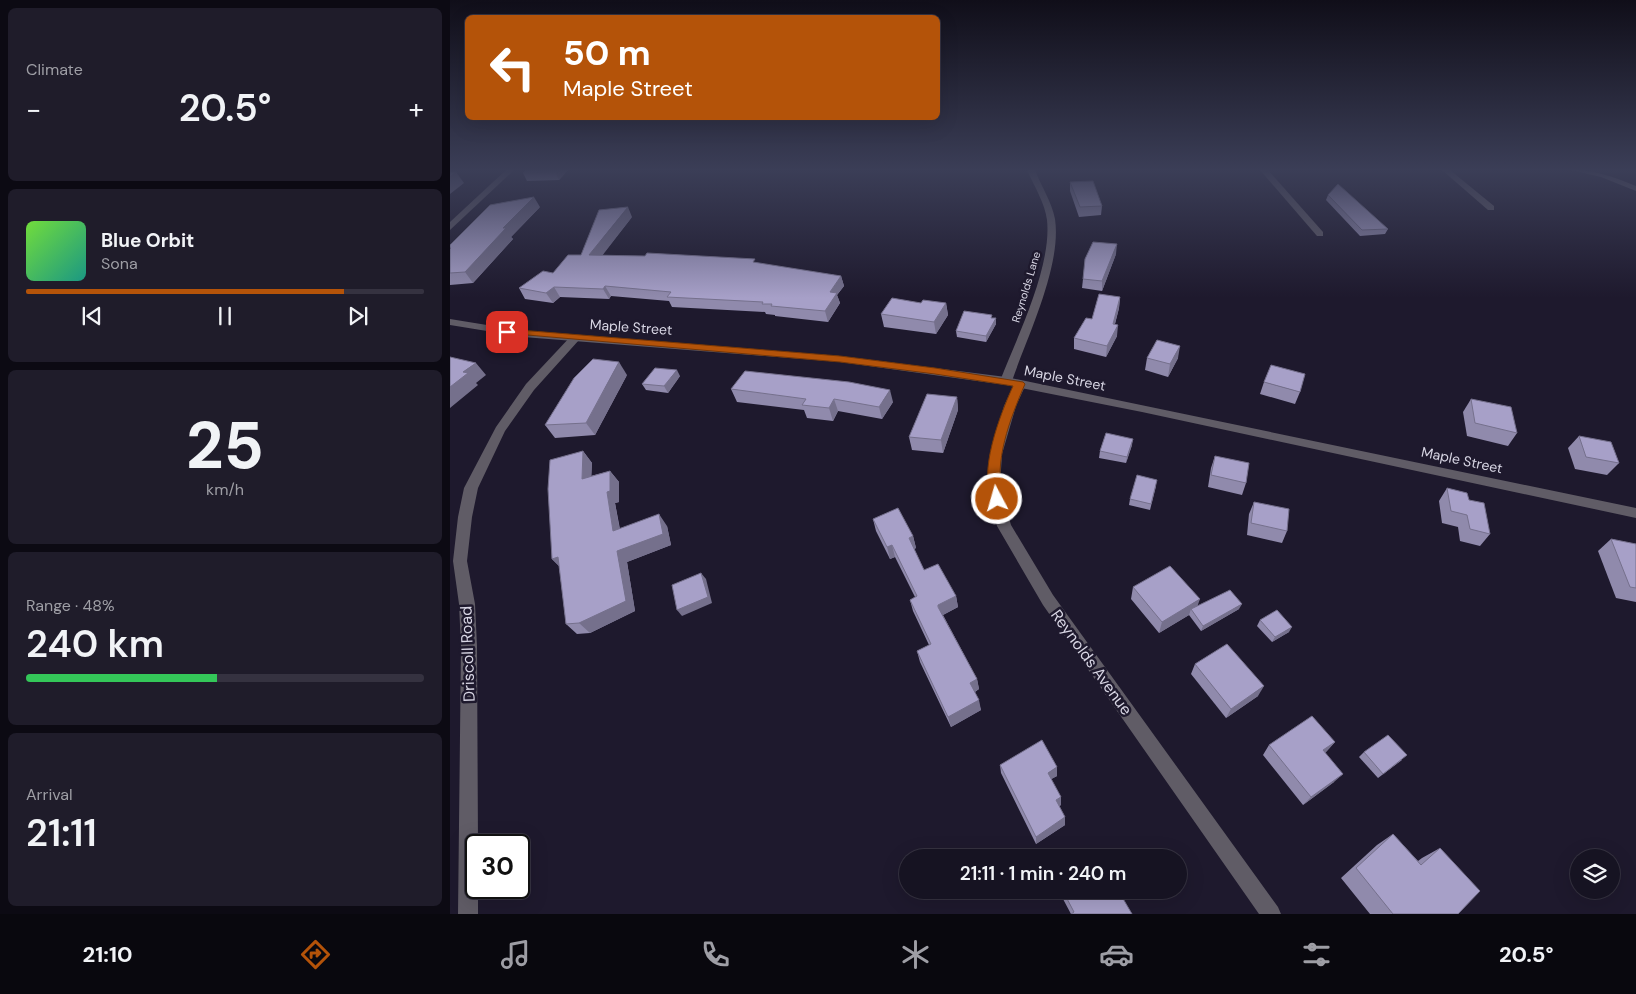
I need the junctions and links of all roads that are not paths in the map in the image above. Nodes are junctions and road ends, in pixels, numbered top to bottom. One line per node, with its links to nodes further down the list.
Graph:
1 (466, 213): 4 (street)
2 (1048, 213): 8 (street, Reynolds Lane)
3 (1301, 213): 5 (street)
4 (450, 228)
5 (1320, 234)
6 (450, 322): 7 (street, Maple Street)
7 (574, 338): 8 (street, Maple Street); 10 (street, Driscoll Road)
8 (1013, 383): 9 (street, Maple Street); 12 (street, Reynolds Avenue)
9 (1636, 513)
10 (455, 564): 11 (street, Driscoll Road)
11 (468, 914)
12 (1271, 914)

